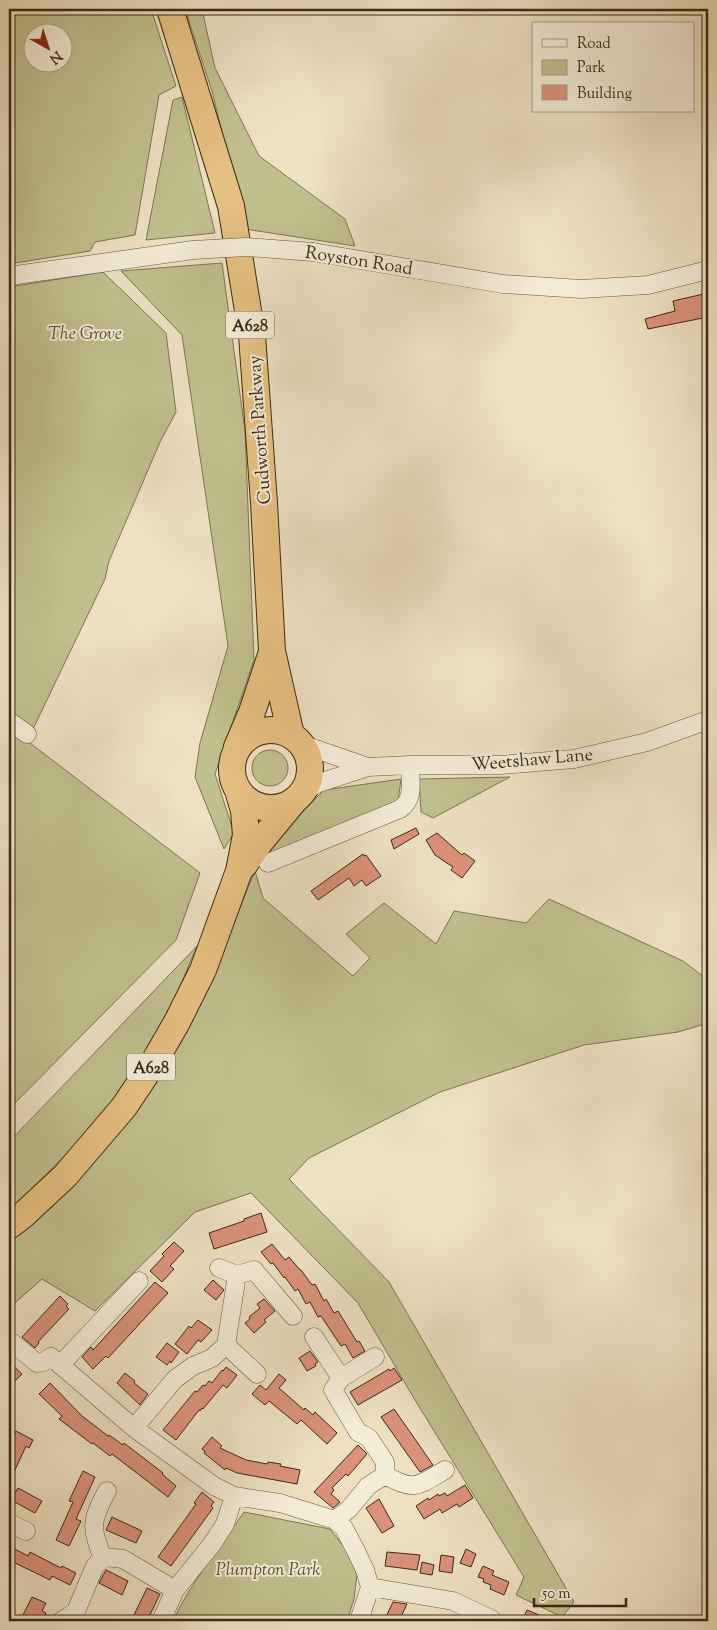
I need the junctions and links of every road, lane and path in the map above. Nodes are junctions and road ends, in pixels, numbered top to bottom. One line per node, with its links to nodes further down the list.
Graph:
1 (170, 9): 4 (highway, Cudworth Parkway / A628)
2 (708, 270): 3 (street, Royston Road, bridge)
3 (9, 276)
4 (272, 651): 8 (highway, Cudworth Parkway / A628); 9 (highway, Cudworth Parkway / A628)
5 (708, 720): 10 (street, Weetshaw Lane)
6 (9, 721): 7 (street)
7 (27, 734)
8 (296, 740): 9 (highway); 11 (street, Weetshaw Lane); 13 (highway, Cudworth Parkway / A628)
9 (235, 753): 12 (highway, Cudworth Parkway / A628)
10 (410, 765): 11 (street, Weetshaw Lane); 14 (street)
11 (368, 767): 13 (street, Weetshaw Lane)
12 (238, 790): 13 (highway); 15 (highway, Cudworth Parkway / A628)
13 (298, 797): 15 (highway, Cudworth Parkway / A628)
14 (268, 863)
15 (239, 871): 16 (highway, Cudworth Parkway / A628)
16 (9, 1226)
17 (219, 1268): 18 (street)
18 (237, 1275): 20 (street); 23 (street)
19 (139, 1281): 25 (street)
20 (293, 1316)
21 (314, 1337): 27 (street)
22 (9, 1340): 25 (street)
23 (226, 1345): 26 (street); 28 (street)
24 (375, 1357): 27 (street)
25 (56, 1361): 28 (street)
26 (257, 1374)
27 (341, 1378): 30 (street)
28 (134, 1428): 32 (street)
29 (445, 1470): 30 (street)
30 (385, 1475): 33 (street)
31 (106, 1491): 36 (street)
32 (234, 1496): 33 (street); 38 (street)
33 (335, 1520): 37 (street)
34 (9, 1523): 35 (street)
35 (26, 1531)
36 (103, 1559): 38 (street); 40 (street)
37 (370, 1587): 39 (street); 42 (street)
38 (175, 1590): 41 (street)
39 (491, 1619)
40 (60, 1621)
41 (161, 1621)
42 (359, 1621)

